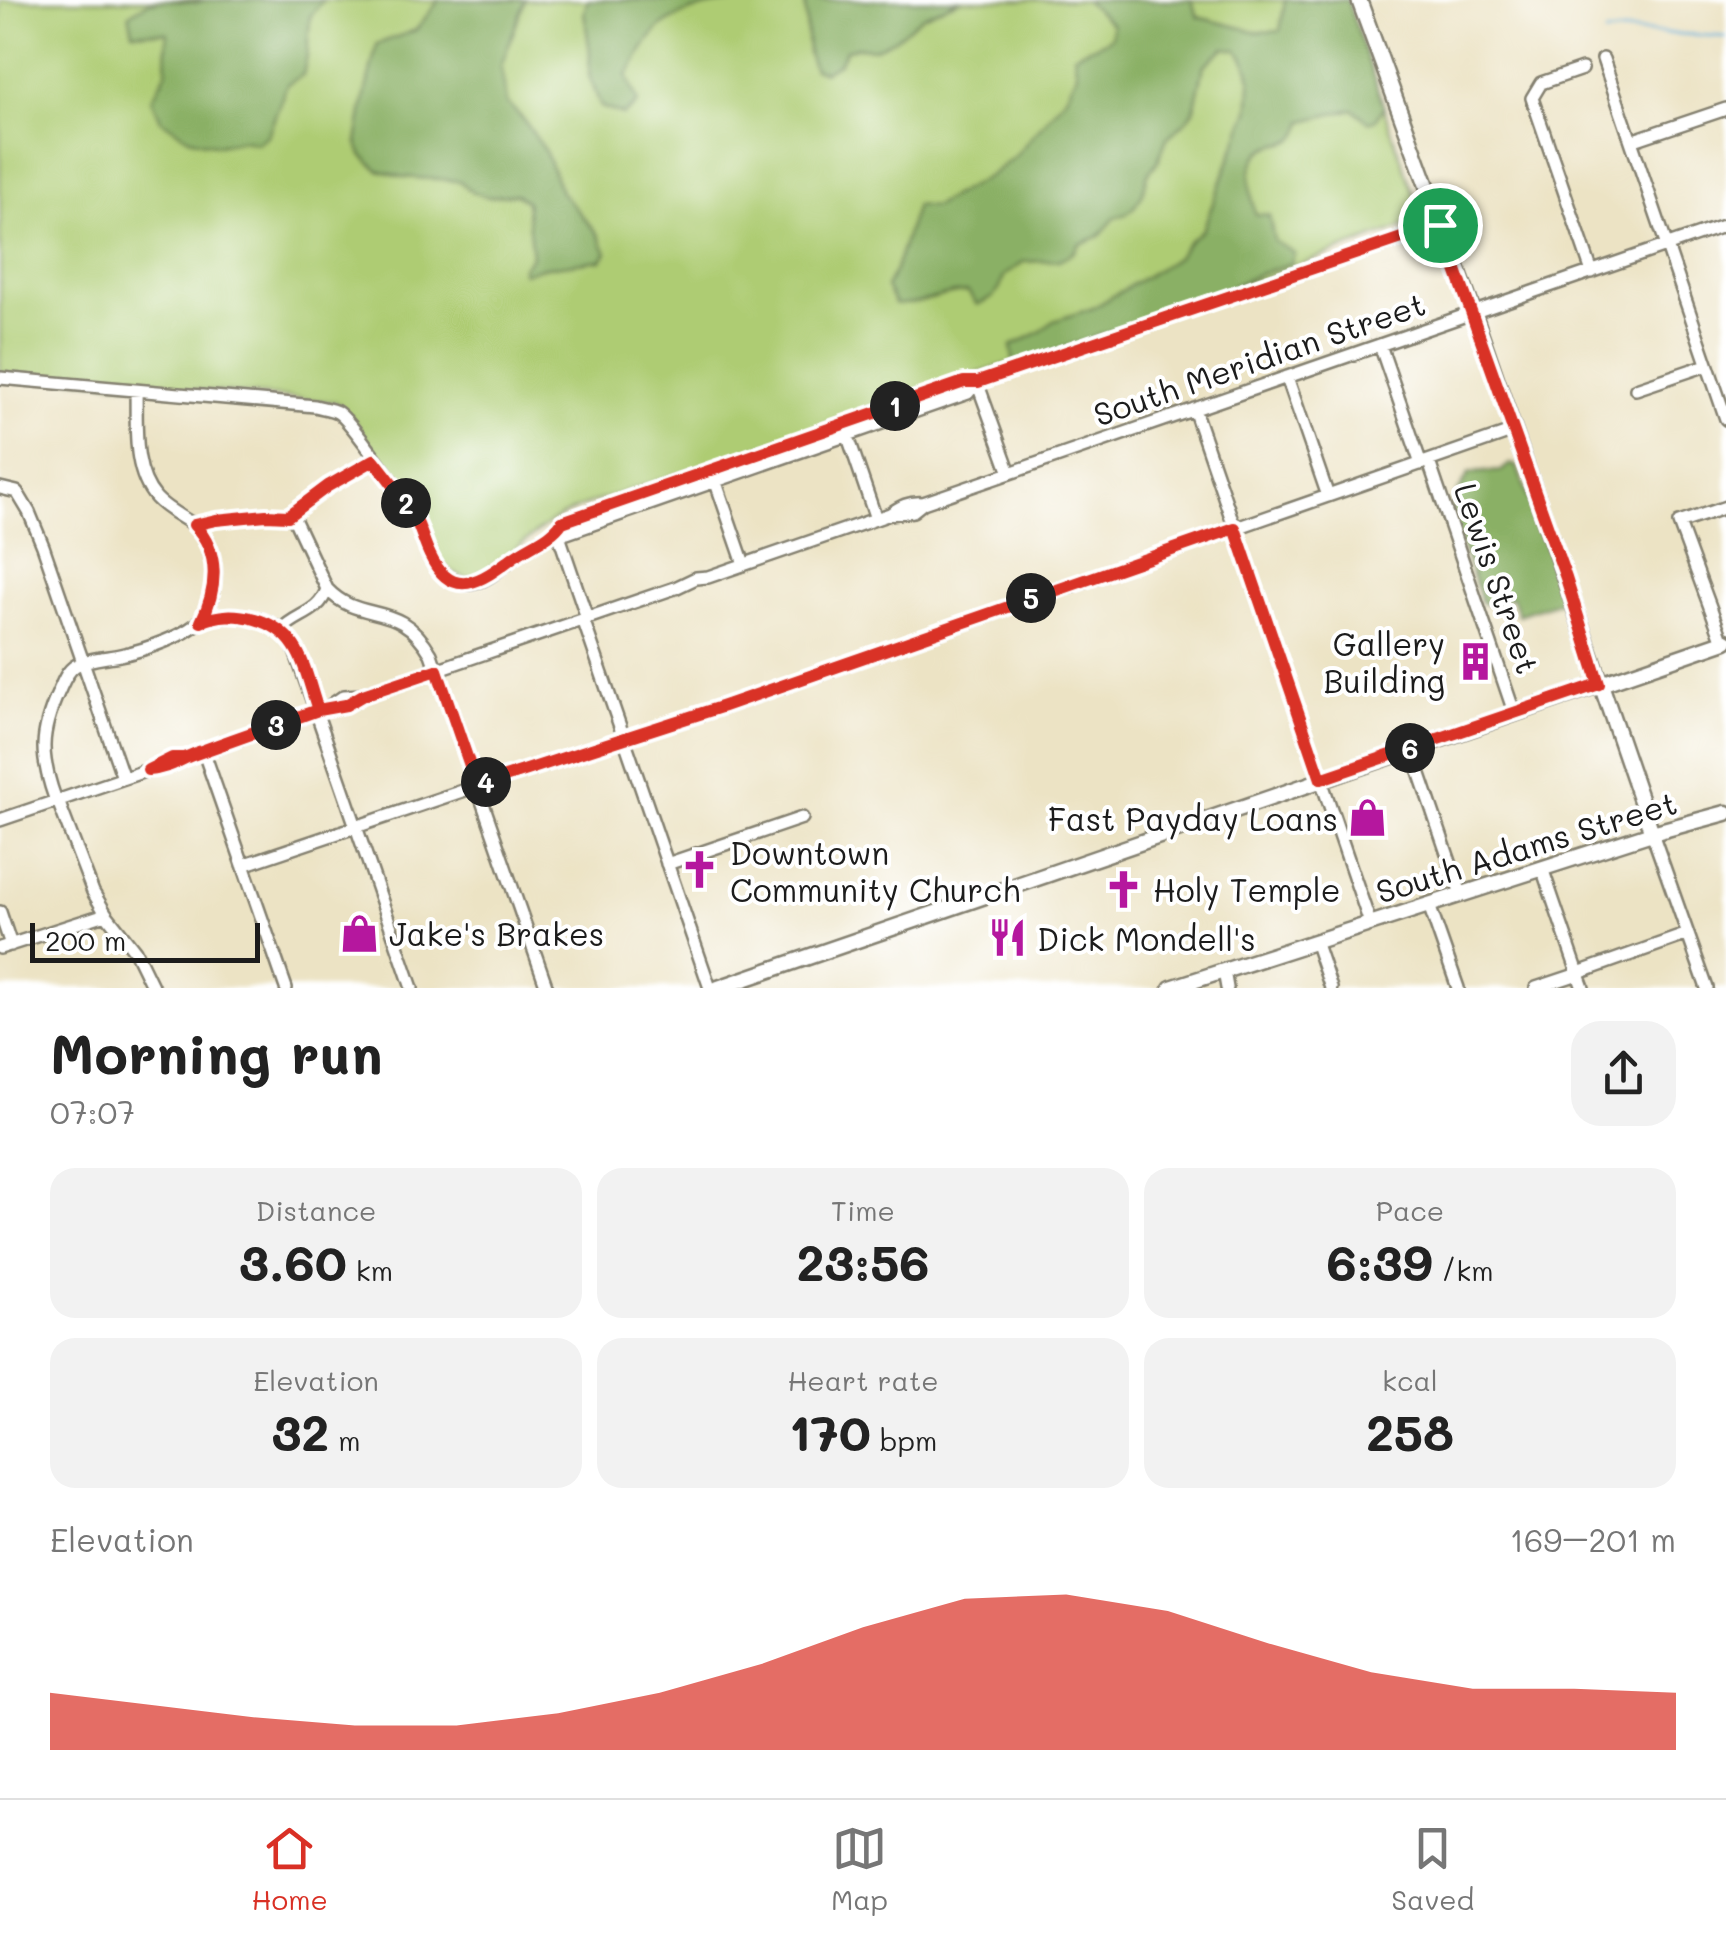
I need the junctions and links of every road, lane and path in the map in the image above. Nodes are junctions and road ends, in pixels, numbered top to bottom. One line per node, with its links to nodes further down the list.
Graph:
1 (1359, 0): 6 (main road)
2 (1602, 59): 5 (street)
3 (1582, 69): 9 (street)
4 (1726, 110): 5 (street)
5 (1631, 142): 8 (street)
6 (1440, 225): 10 (main road); 15 (street)
7 (1726, 225): 8 (street, South Meridian Street)
8 (1666, 246): 9 (street, South Meridian Street); 12 (street)
9 (1592, 272): 10 (street, South Meridian Street)
10 (1474, 314): 11 (street, South Meridian Street); 21 (main road)
11 (1380, 345): 13 (street, South Meridian Street); 23 (street, Lewis Street)
12 (1708, 365): 16 (street); 19 (street)
13 (1287, 377): 18 (street, South Meridian Street); 27 (street)
14 (0, 378): 17 (street)
15 (978, 382): 20 (street); 24 (street)
16 (1636, 389)
17 (136, 391): 22 (street); 31 (street)
18 (1194, 409): 24 (street, South Meridian Street); 32 (street)
19 (1726, 419)
20 (846, 429): 25 (street); 30 (street)
21 (1514, 432): 23 (street); 42 (main road)
22 (374, 460): 29 (street); 33 (street)
23 (1425, 463): 27 (street); 44 (street, Lewis Street)
24 (1010, 474): 30 (street, South Meridian Street)
25 (714, 475): 33 (street); 34 (street)
26 (0, 488): 40 (street)
27 (1328, 496): 32 (street)
28 (1726, 507): 39 (street)
29 (288, 516): 31 (street); 35 (street)
30 (876, 519): 34 (street, South Meridian Street)
31 (194, 525): 37 (street)
32 (1235, 528): 45 (street); 49 (street)
33 (557, 530): 36 (street)
34 (744, 564): 36 (street, South Meridian Street)
35 (327, 590): 38 (street); 41 (street)
36 (585, 619): 41 (street, South Meridian Street); 45 (street)
37 (201, 622): 38 (street); 40 (street)
38 (282, 630): 43 (street)
39 (1725, 641): 42 (main road)
40 (84, 662): 48 (street); 51 (street)
41 (437, 670): 43 (street, South Meridian Street); 50 (street)
42 (1599, 684): 44 (main road); 56 (main road)
43 (322, 709): 47 (street, South Meridian Street); 55 (street)
44 (1514, 712): 46 (main road)
45 (623, 738): 50 (street); 57 (street)
46 (1411, 748): 49 (main road); 60 (street)
47 (203, 750): 48 (street, South Meridian Street); 58 (street)
48 (123, 778): 51 (street, South Meridian Street)
49 (1321, 779): 64 (street); 75 (main road)
50 (477, 786): 55 (street); 73 (street)
51 (57, 801): 54 (street, South Meridian Street); 63 (street)
52 (1726, 813): 56 (main road, South Adams Street)
53 (802, 818): 57 (street)
54 (0, 820)
55 (357, 826): 58 (street); 72 (street)
56 (1652, 833): 59 (main road, South Adams Street); 65 (street)
57 (667, 864): 74 (street)
58 (243, 866): 71 (street)
59 (1542, 868): 60 (main road, South Adams Street); 69 (street)
60 (1461, 894): 61 (main road, South Adams Street)
61 (1428, 905): 64 (main road, South Adams Street); 79 (street)
62 (0, 912): 67 (street)
63 (106, 914): 67 (street); 70 (street)
64 (1370, 924): 66 (main road, South Adams Street)
65 (1688, 934): 69 (street); 81 (street)
66 (1315, 941): 68 (main road, South Adams Street); 78 (street)
67 (6, 946)
68 (1224, 971): 76 (main road, South Adams Street); 77 (street)
69 (1579, 976): 80 (street)
70 (152, 988)
71 (286, 988)
72 (412, 988)
73 (546, 988)
74 (710, 988)
75 (720, 988)
76 (1171, 988)
77 (1227, 988)
78 (1332, 988)
79 (1458, 988)
80 (1536, 988)
81 (1707, 988)

